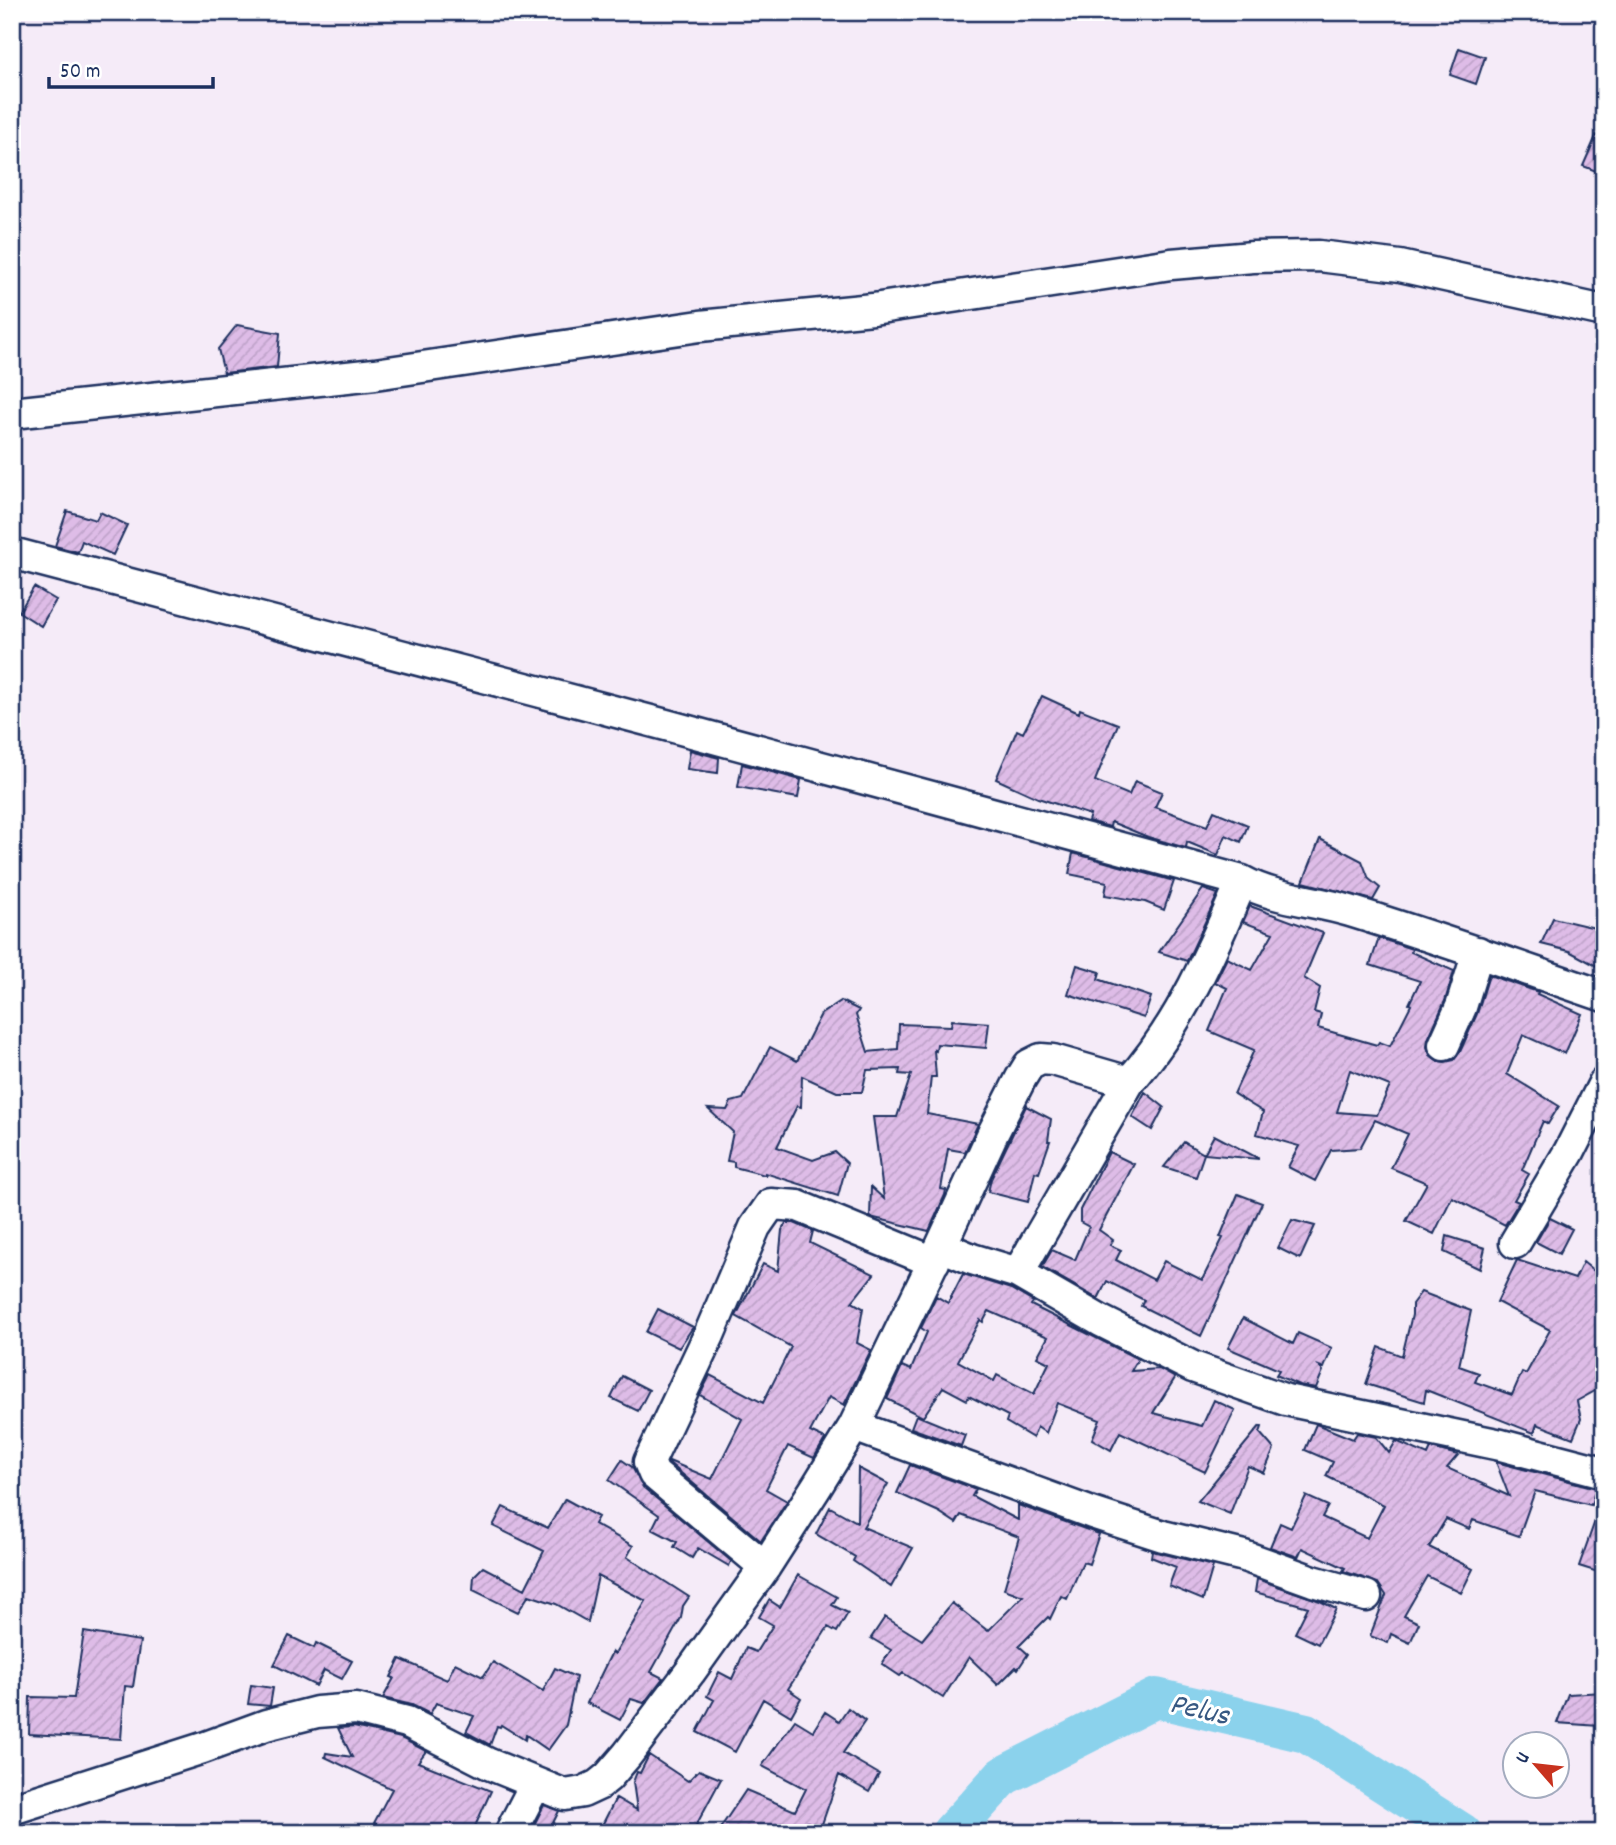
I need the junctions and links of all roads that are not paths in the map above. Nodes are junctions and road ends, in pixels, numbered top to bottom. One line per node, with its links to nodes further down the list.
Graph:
1 (1604, 311): 2 (street)
2 (12, 414)
3 (12, 553): 4 (street)
4 (1242, 881): 5 (street); 8 (street)
5 (1478, 952): 6 (street); 7 (street)
6 (1604, 996)
7 (1444, 1045)
8 (1129, 1082): 11 (street); 12 (street)
9 (1604, 1083): 10 (street)
10 (1515, 1243)
11 (937, 1254): 12 (street); 13 (street); 15 (street)
12 (1018, 1273): 14 (street)
13 (854, 1426): 15 (street); 16 (street)
14 (1604, 1472)
15 (765, 1567): 17 (street)
16 (1366, 1596)
17 (537, 1783): 18 (street); 19 (street)
18 (12, 1809)
19 (510, 1833)

